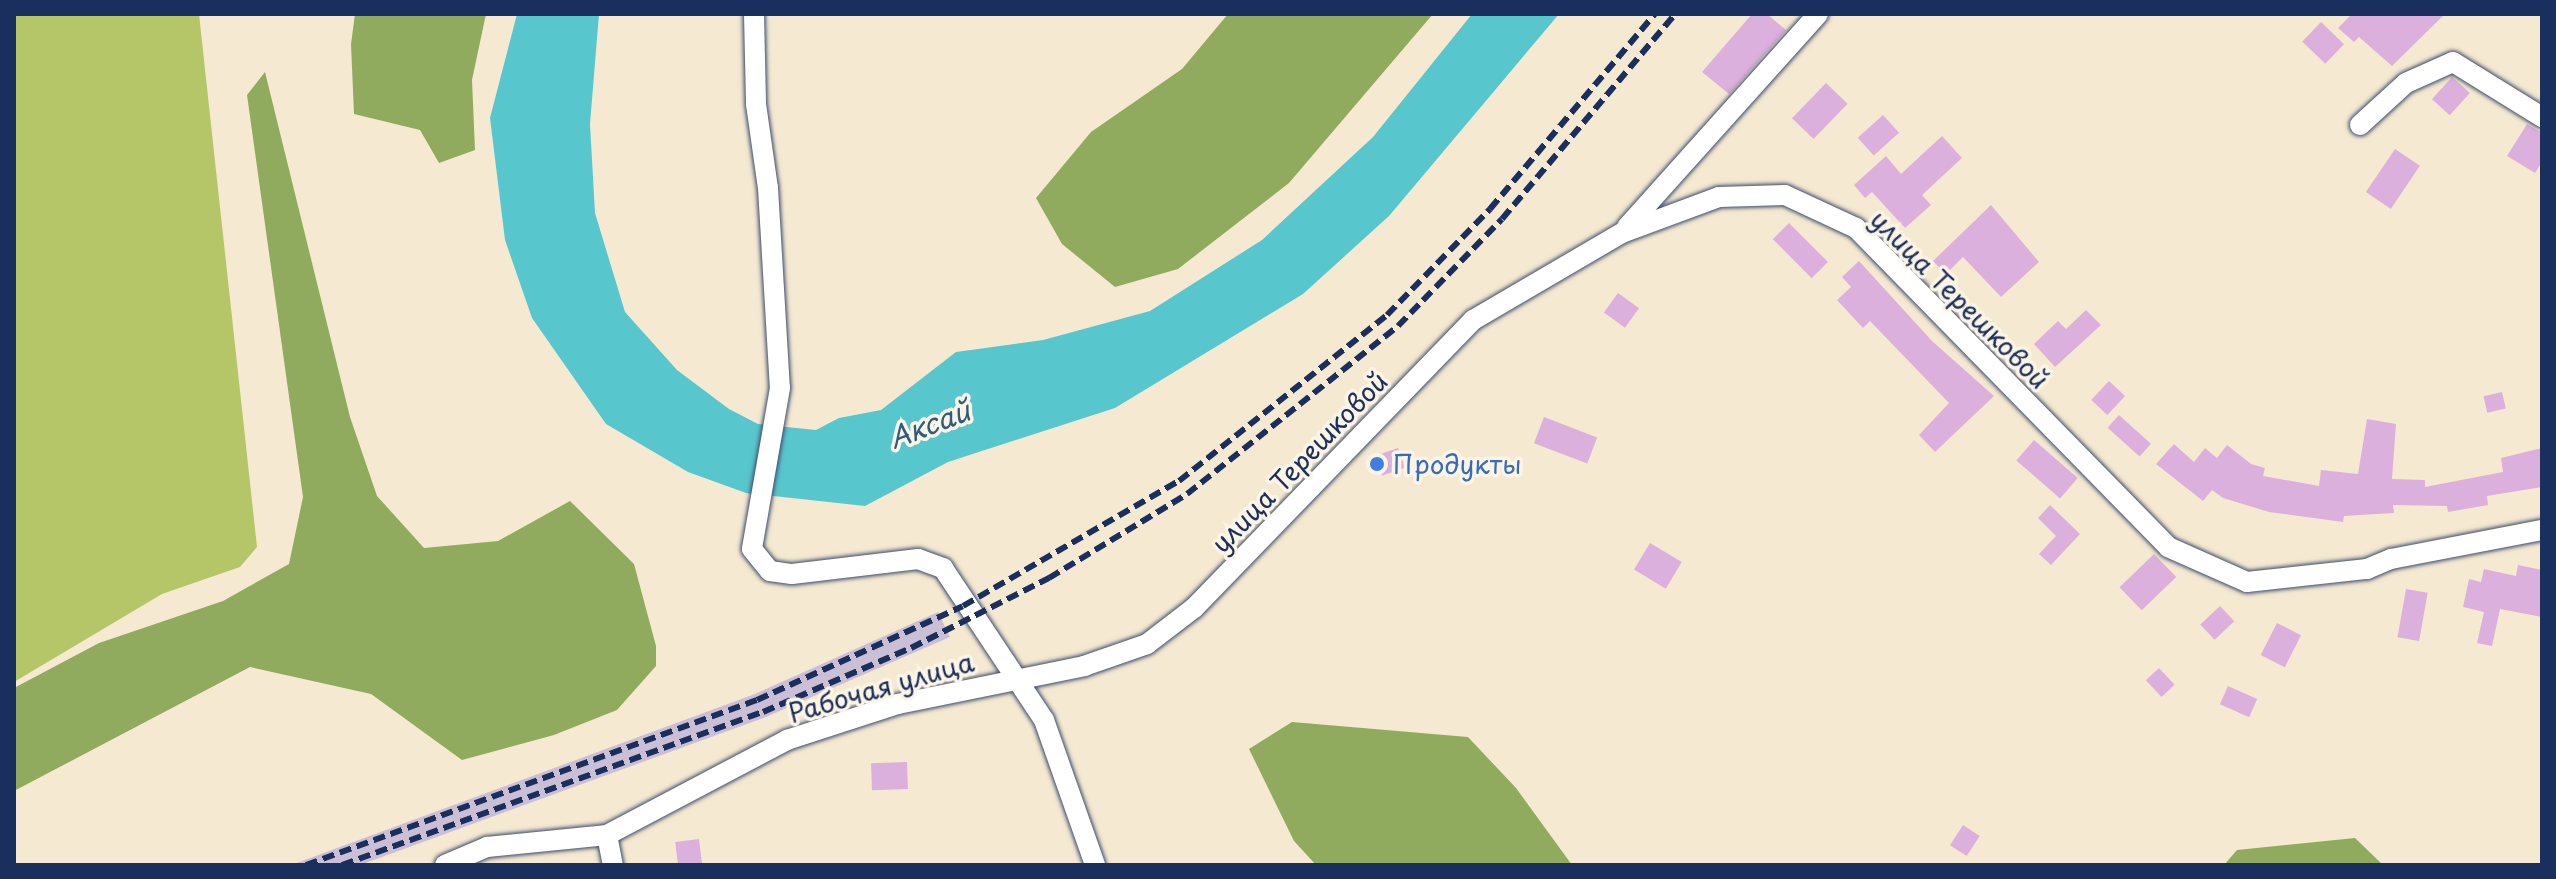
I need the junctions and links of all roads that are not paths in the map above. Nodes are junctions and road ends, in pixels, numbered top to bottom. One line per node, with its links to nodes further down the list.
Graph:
1 (754, 14): 7 (street)
2 (1818, 14): 5 (street)
3 (2542, 117): 4 (street)
4 (2360, 125)
5 (1622, 233): 6 (street, улица Терешковой); 7 (street, улица Терешковой)
6 (2542, 530)
7 (1017, 677): 8 (street, Рабочая улица); 11 (street)
8 (607, 835): 9 (street); 10 (street)
9 (445, 865)
10 (613, 865)
11 (1095, 865)

